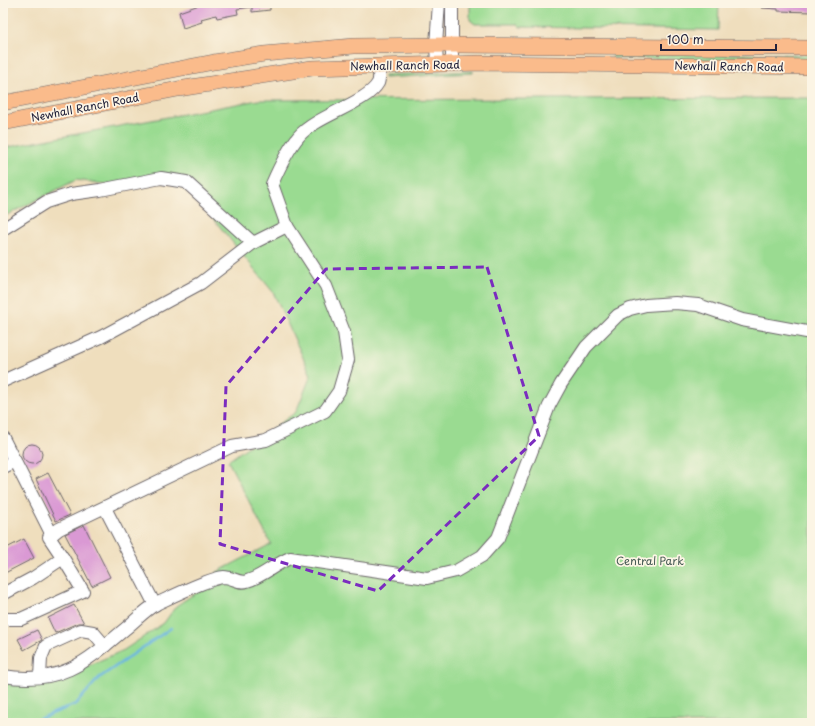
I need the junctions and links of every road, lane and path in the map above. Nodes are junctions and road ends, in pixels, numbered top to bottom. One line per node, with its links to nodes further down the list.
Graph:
1 (439, 3): 3 (street)
2 (452, 3): 4 (street)
3 (436, 45): 4 (main road, Newhall Ranch Road); 8 (street); 10 (main road, Newhall Ranch Road)
4 (452, 45): 5 (main road, Newhall Ranch Road); 6 (street)
5 (812, 48)
6 (452, 64): 8 (main road, Newhall Ranch Road); 9 (main road, Newhall Ranch Road)
7 (379, 65): 8 (main road, Newhall Ranch Road); 11 (main road, Newhall Ranch Road); 12 (street)
8 (437, 65)
9 (812, 67)
10 (3, 103)
11 (3, 123)
12 (287, 226): 14 (street); 20 (street)
13 (3, 229): 14 (street)
14 (253, 243): 16 (street)
15 (812, 332): 24 (street)
16 (3, 381)
17 (3, 438): 18 (street)
18 (15, 461): 19 (street); 21 (street)
19 (3, 467)
20 (105, 508): 21 (street); 24 (street)
21 (52, 535): 22 (street)
22 (63, 558): 23 (street); 25 (street)
23 (3, 594)
24 (155, 605): 26 (street)
25 (3, 618)
26 (106, 646): 28 (street); 28 (street)
27 (3, 676): 28 (street)
28 (40, 677)

